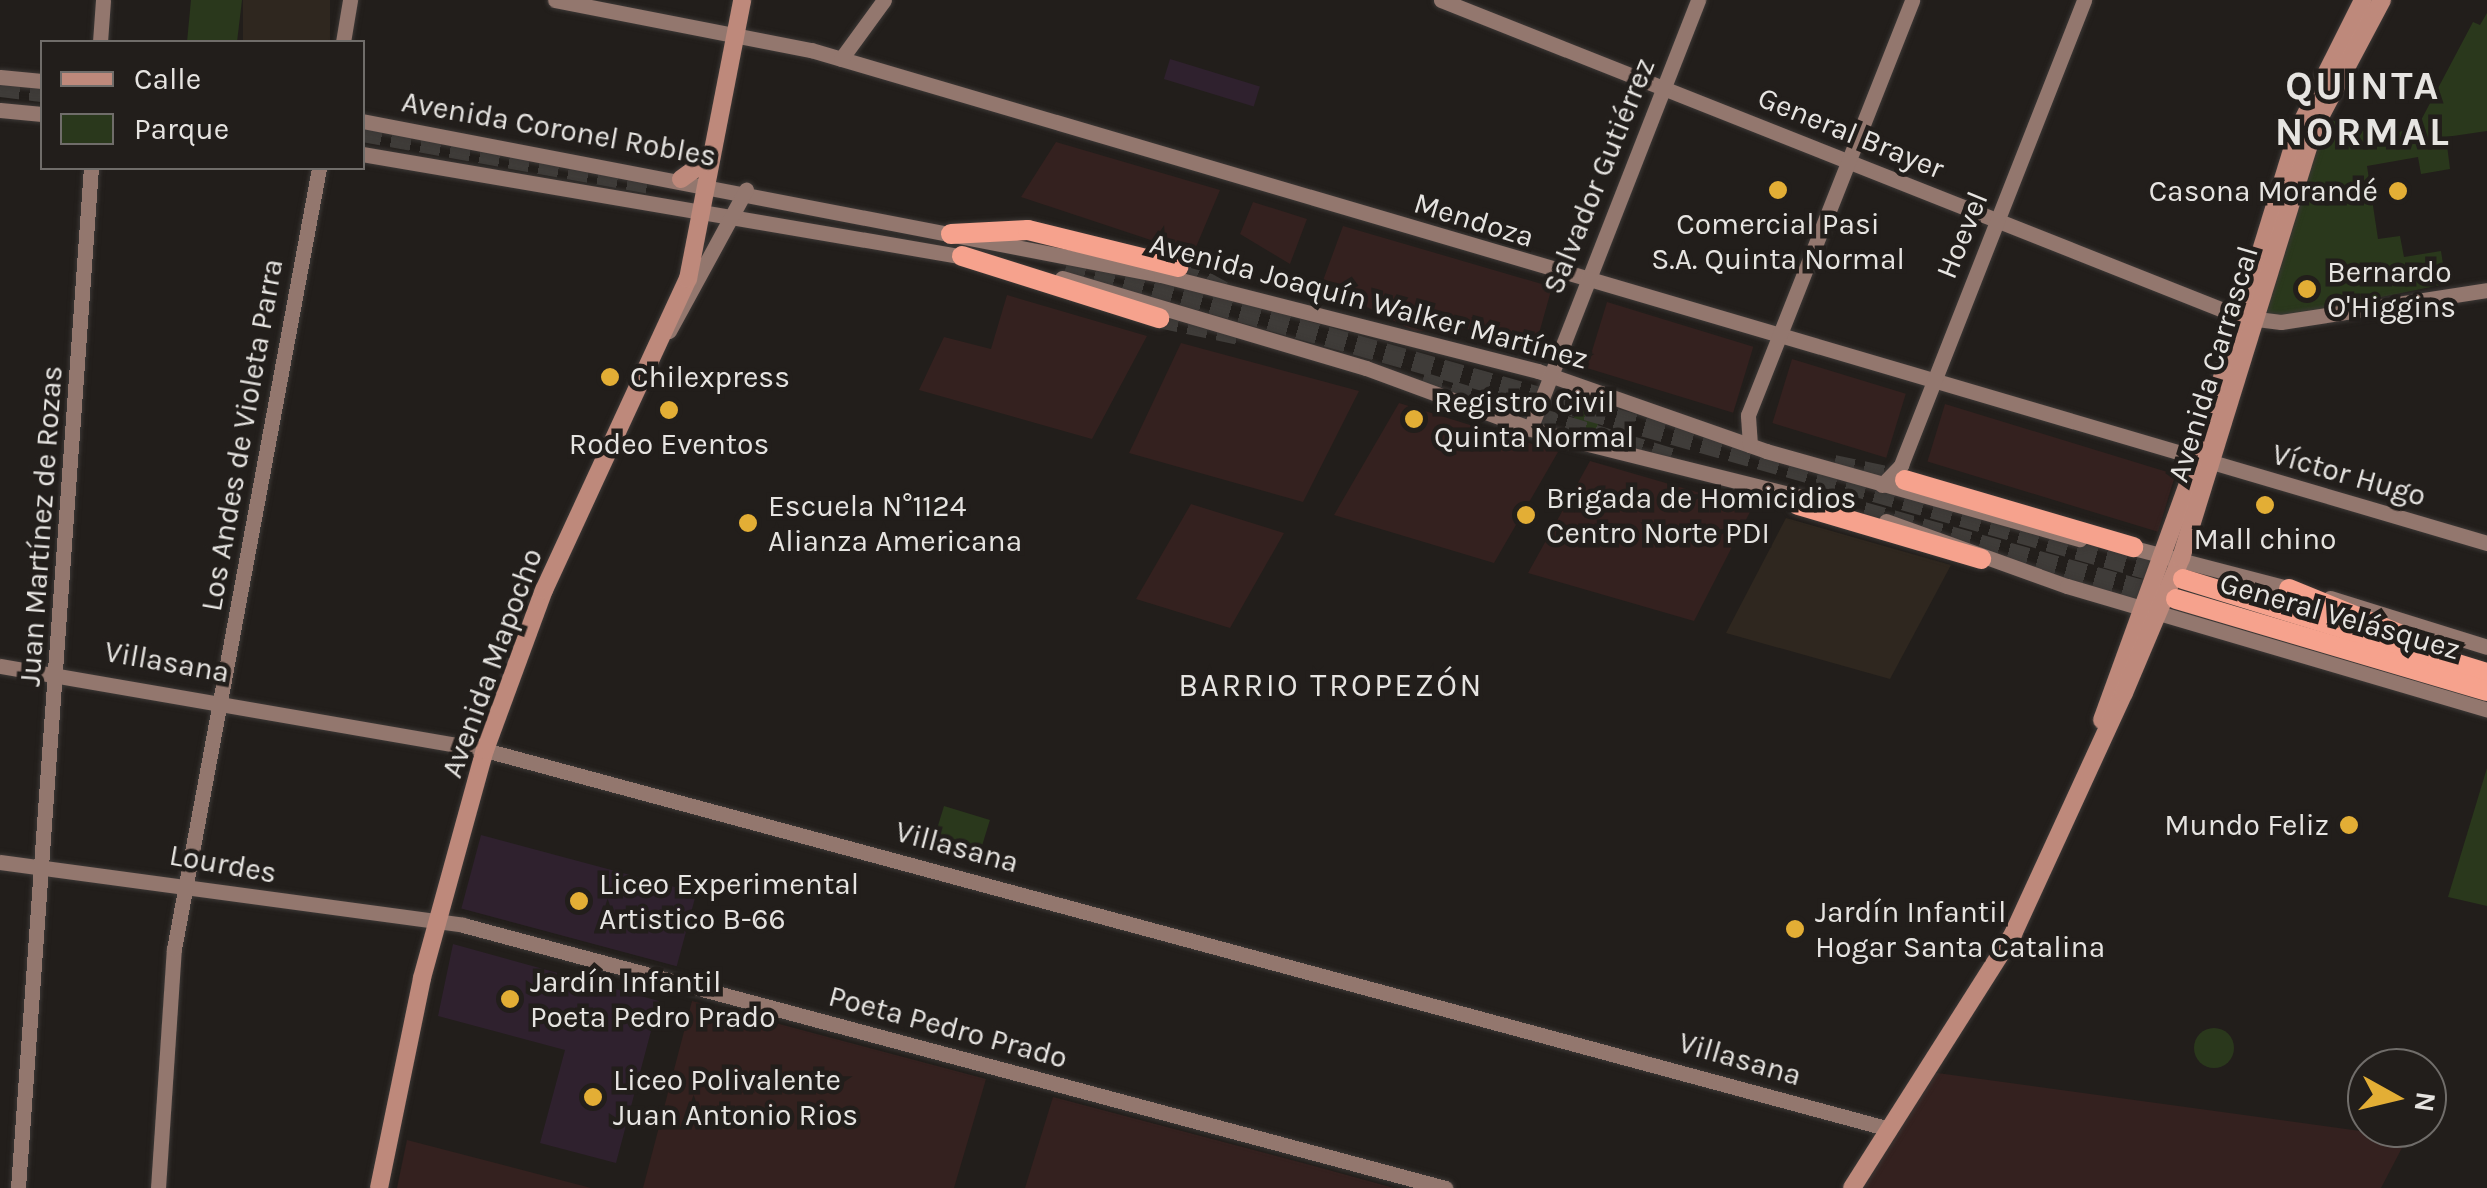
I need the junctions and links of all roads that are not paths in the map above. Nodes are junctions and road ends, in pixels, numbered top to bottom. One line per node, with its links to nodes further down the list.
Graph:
1 (103, 0): 13 (street)
2 (350, 0): 14 (street)
3 (555, 0): 12 (street, Mendoza)
4 (742, 0): 12 (main road)
5 (884, 0): 15 (street)
6 (1441, 0): 18 (street, General Brayer)
7 (1698, 0): 18 (street, Salvador Gutiérrez)
8 (1912, 0): 24 (street)
9 (2084, 0): 32 (street, Hoevel)
10 (2363, 0): 39 (main road, Avenida Carrascal)
11 (2382, 0): 39 (main road, Avenida Carrascal)
12 (736, 34): 15 (street, Mendoza); 23 (main road)
13 (100, 40)
14 (342, 40)
15 (841, 59): 36 (street, Mendoza)
16 (0, 78): 17 (street)
17 (40, 82)
18 (1663, 88): 24 (street, General Brayer); 36 (street, Salvador Gutiérrez)
19 (0, 110): 20 (street)
20 (40, 114)
21 (365, 122): 27 (street, Avenida Coronel Robles)
22 (365, 155): 30 (street, Avenida Coronel Robles)
23 (712, 157): 27 (main road); 28 (main road)
24 (1848, 161): 32 (street, General Brayer); 41 (street)
25 (92, 170): 59 (street, Juan Martínez de Rozas)
26 (320, 170): 61 (street, Los Andes de Violeta Parra)
27 (680, 179): 28 (street, Avenida Coronel Robles)
28 (706, 183): 29 (street, Avenida Coronel Robles); 30 (main road)
29 (746, 190): 31 (street, Avenida Mapocho); 33 (street, Avenida Joaquín Walker Martínez)
30 (702, 216): 31 (street, Avenida Coronel Robles); 40 (main road)
31 (728, 220): 34 (street, Avenida Joaquín Walker Martínez); 40 (street, Avenida Mapocho)
32 (1998, 220): 39 (street, General Brayer); 43 (street, Hoevel)
33 (952, 234): 35 (highway); 42 (street, Avenida Joaquín Walker Martínez)
34 (962, 256): 38 (highway); 44 (street, Avenida Joaquín Walker Martínez)
35 (1179, 267)
36 (1586, 282): 41 (street, Mendoza); 42 (street, Salvador Gutiérrez)
37 (2487, 290): 39 (street)
38 (1159, 318)
39 (2248, 319): 46 (main road, Avenida Carrascal)
40 (669, 332): 63 (main road, Avenida Mapocho)
41 (1778, 338): 43 (street, Mendoza); 45 (street)
42 (1550, 375): 44 (street, Salvador Gutiérrez); 45 (street, Avenida Joaquín Walker Martínez)
43 (1933, 384): 46 (street, Mendoza); 48 (street, Hoevel)
44 (1530, 429): 54 (street, Avenida Joaquín Walker Martínez)
45 (1750, 445): 48 (street, Avenida Joaquín Walker Martínez)
46 (2204, 464): 50 (street, Víctor Hugo); 53 (main road, Avenida Carrascal)
47 (1905, 480): 51 (highway)
48 (1882, 485): 51 (street, Avenida Joaquín Walker Martínez)
49 (1798, 505): 52 (highway)
50 (2487, 543)
51 (2133, 548): 53 (street, Avenida Joaquín Walker Martínez)
52 (1981, 559): 54 (street)
53 (2176, 573): 55 (street, Avenida Joaquín Walker Martínez); 56 (main road, Avenida Carrascal); 60 (highway, General Velásquez)
54 (2067, 586): 56 (street, Avenida Joaquín Walker Martínez)
55 (2290, 589): 57 (street, Avenida Joaquín Walker Martínez); 60 (highway)
56 (2151, 611): 62 (street, Avenida Joaquín Walker Martínez); 68 (main road, Avenida Carrascal)
57 (2487, 647)
58 (0, 666): 59 (street, Villasana)
59 (59, 673): 61 (street, Villasana); 65 (street, Juan Martínez de Rozas)
60 (2486, 682)
61 (222, 699): 63 (street, Villasana); 66 (street, Los Andes de Violeta Parra)
62 (2487, 710)
63 (486, 750): 67 (main road, Avenida Mapocho); 68 (street, Villasana)
64 (0, 862): 65 (street, Lourdes)
65 (40, 868): 66 (street, Lourdes); 69 (street, Juan Martínez de Rozas)
66 (188, 884): 67 (street, Lourdes); 70 (street, Los Andes de Violeta Parra)
67 (436, 924): 71 (main road, Avenida Mapocho); 72 (street, Poeta Pedro Prado)
68 (1890, 1129): 73 (main road, Avenida Carrascal)
69 (18, 1188)
70 (158, 1188)
71 (379, 1188)
72 (1446, 1188)
73 (1852, 1188)

